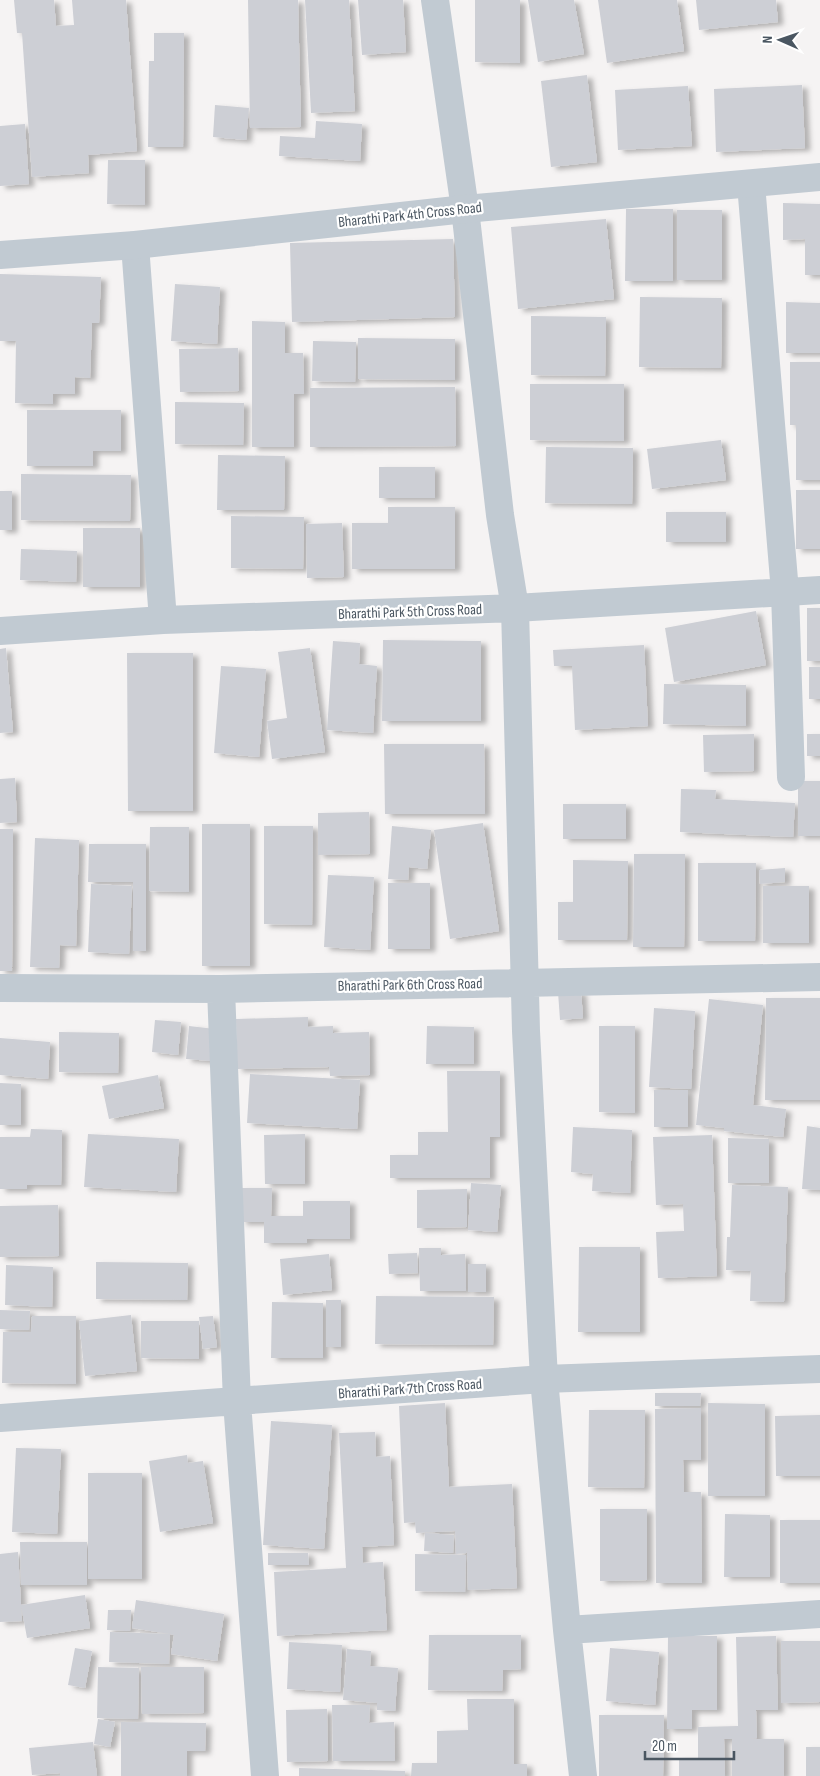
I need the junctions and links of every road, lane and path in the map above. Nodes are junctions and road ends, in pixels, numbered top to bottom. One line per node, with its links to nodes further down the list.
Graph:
1 (435, 0): 4 (street)
2 (820, 177): 3 (street, Bharathi Park 4th Cross Road)
3 (751, 184): 4 (street, Bharathi Park 4th Cross Road); 8 (street)
4 (465, 209): 5 (street, Bharathi Park 4th Cross Road); 9 (street)
5 (135, 245): 6 (street, Bharathi Park 4th Cross Road); 10 (street)
6 (0, 255)
7 (820, 590): 8 (street, Bharathi Park 5th Cross Road)
8 (785, 592): 9 (street, Bharathi Park 5th Cross Road); 12 (street)
9 (515, 608): 10 (street, Bharathi Park 5th Cross Road); 14 (street)
10 (163, 620): 11 (street, Bharathi Park 5th Cross Road)
11 (0, 631)
12 (791, 776)
13 (820, 977): 14 (street, Bharathi Park 6th Cross Road)
14 (525, 982): 16 (street, Bharathi Park 6th Cross Road); 18 (street)
15 (0, 988): 16 (street, Bharathi Park 6th Cross Road)
16 (221, 989): 19 (street)
17 (820, 1369): 18 (street, Bharathi Park 7th Cross Road)
18 (544, 1379): 19 (street, Bharathi Park 7th Cross Road); 22 (street)
19 (237, 1402): 20 (street, Bharathi Park 7th Cross Road); 23 (street)
20 (0, 1418)
21 (820, 1614): 22 (street)
22 (567, 1630): 24 (street)
23 (265, 1776)
24 (583, 1776)

